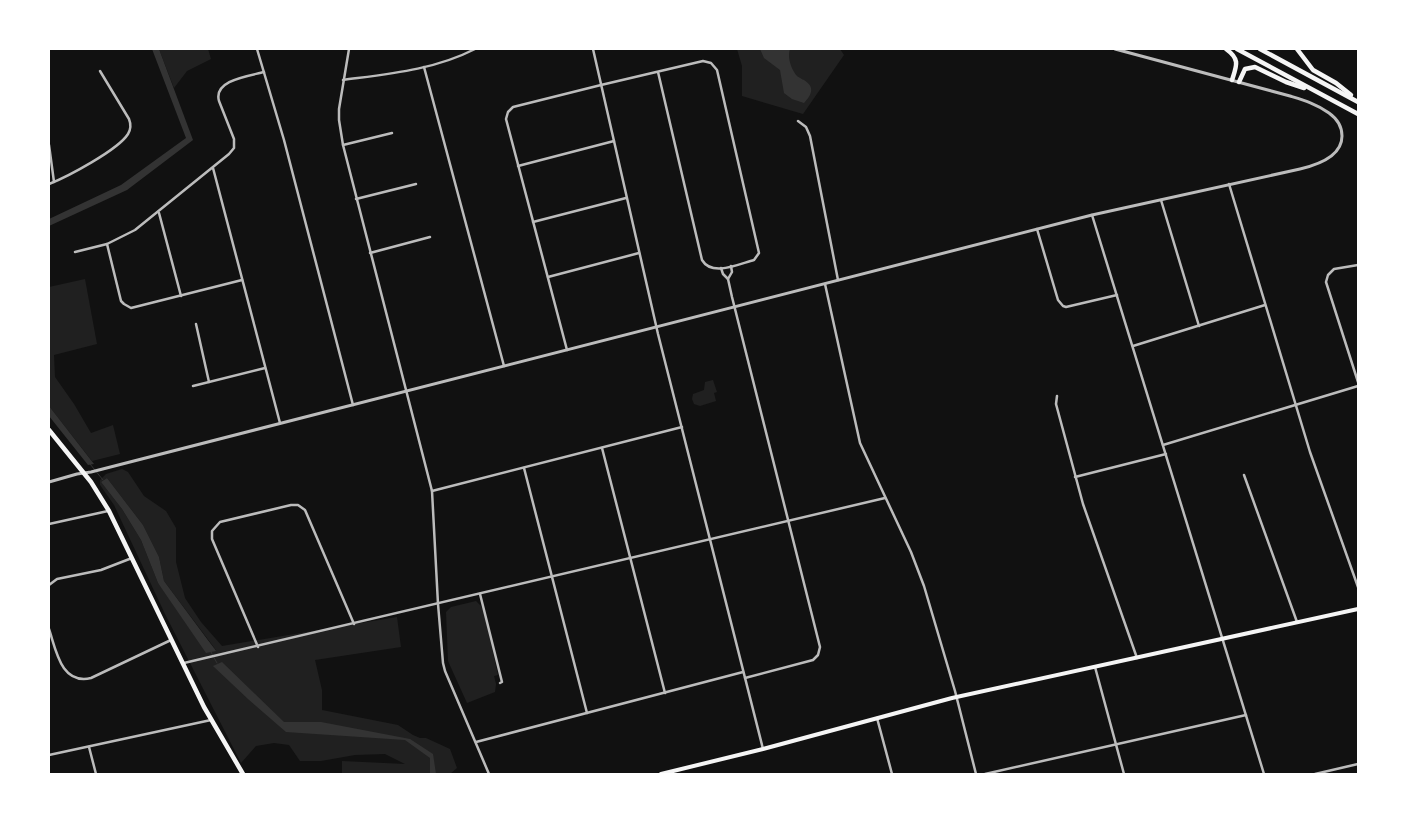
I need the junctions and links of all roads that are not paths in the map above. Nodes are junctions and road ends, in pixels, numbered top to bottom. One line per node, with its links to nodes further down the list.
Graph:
1 (257, 49): 12 (street)
2 (348, 49): 14 (street)
3 (476, 49): 10 (street)
4 (593, 49): 17 (street)
5 (1115, 49): 15 (street)
6 (1226, 49): 15 (main road)
7 (1237, 49): 18 (main road)
8 (1260, 49): 19 (main road)
9 (1297, 49): 19 (main road)
10 (424, 68): 14 (street); 61 (street)
11 (100, 71): 28 (street)
12 (264, 72): 27 (street); 69 (street)
13 (658, 72): 17 (street); 45 (street); 46 (street)
14 (343, 80): 25 (street)
15 (1232, 80): 16 (street)
16 (1239, 82): 18 (main road); 31 (street)
17 (601, 85): 23 (street); 26 (street)
18 (1318, 93): 20 (main road)
19 (1358, 101)
20 (1358, 114)
21 (798, 120): 50 (street)
22 (392, 133): 25 (street)
23 (614, 141): 26 (street); 32 (street)
24 (49, 145): 28 (street)
25 (343, 145): 33 (street)
26 (518, 166): 37 (street)
27 (213, 168): 35 (street); 49 (street)
28 (54, 182): 29 (street)
29 (49, 184)
30 (416, 184): 33 (street)
31 (1229, 184): 34 (street); 54 (street)
32 (626, 198): 37 (street); 43 (street)
33 (356, 199): 42 (street)
34 (1161, 200): 36 (street); 58 (street)
35 (159, 212): 40 (street); 53 (street)
36 (1092, 215): 38 (street); 52 (street)
37 (533, 222): 47 (street)
38 (1036, 229): 50 (street); 52 (street)
39 (430, 237): 42 (street)
40 (107, 244): 41 (street); 53 (street)
41 (74, 252)
42 (370, 253): 67 (street)
43 (639, 254): 47 (street); 57 (street)
44 (1358, 264): 64 (street)
45 (731, 266): 46 (street); 48 (street)
46 (721, 268): 48 (street)
47 (548, 277): 60 (street)
48 (728, 279): 55 (street)
49 (242, 280): 53 (street); 62 (street)
50 (838, 280): 51 (street)
51 (825, 284): 55 (street); 83 (street)
52 (1117, 295): 59 (street)
53 (181, 296)
54 (1265, 305): 58 (street); 70 (street)
55 (734, 306): 57 (street); 85 (street)
56 (196, 324): 63 (street)
57 (656, 326): 60 (street); 72 (street)
58 (1199, 326): 59 (street)
59 (1133, 346): 74 (street)
60 (567, 350): 61 (street)
61 (504, 366): 67 (street)
62 (265, 368): 63 (street); 71 (street)
63 (209, 382): 65 (street)
64 (1358, 382)
65 (193, 386)
66 (1358, 386): 70 (street)
67 (406, 391): 69 (street); 82 (street)
68 (1057, 396): 80 (street)
69 (353, 405): 71 (street)
70 (1296, 405): 74 (street); 92 (street)
71 (280, 423): 78 (street)
72 (682, 427): 75 (street); 87 (street)
73 (49, 430): 78 (main road)
74 (1163, 445): 76 (street)
75 (602, 448): 77 (street); 89 (street)
76 (1166, 454): 80 (street); 99 (street)
77 (524, 468): 82 (street); 90 (street)
78 (84, 473): 81 (street); 84 (main road)
79 (1244, 475): 96 (street)
80 (1075, 477): 102 (street)
81 (49, 482)
82 (432, 491): 94 (street)
83 (885, 498): 85 (street); 109 (street)
84 (109, 511): 86 (street); 88 (main road)
85 (788, 522): 87 (street); 106 (street)
86 (49, 524)
87 (710, 540): 89 (street); 105 (street)
88 (132, 558): 91 (street); 100 (main road)
89 (631, 559): 90 (street); 108 (street)
90 (552, 578): 93 (street); 110 (street)
91 (49, 585)
92 (1358, 587)
93 (480, 594): 94 (street); 107 (street)
94 (438, 604): 97 (street); 114 (street)
95 (1358, 608): 96 (main road)
96 (1297, 622): 99 (main road)
97 (354, 624): 101 (street); 101 (street)
98 (49, 629): 100 (street)
99 (1222, 639): 102 (main road); 111 (street)
100 (171, 640): 103 (main road)
101 (258, 647): 103 (street)
102 (1137, 658): 104 (main road)
103 (182, 664): 113 (main road)
104 (1094, 666): 109 (main road); 115 (street)
105 (743, 672): 106 (street); 108 (street)
106 (745, 678): 117 (street)
107 (500, 683)
108 (665, 693): 110 (street)
109 (957, 697): 112 (main road); 125 (street)
110 (587, 713): 114 (street)
111 (1246, 715): 115 (street); 128 (street)
112 (877, 718): 117 (main road); 124 (street)
113 (212, 720): 116 (street); 121 (main road)
114 (476, 742): 122 (street)
115 (1116, 745): 126 (street); 127 (street)
116 (89, 747): 118 (street); 120 (street)
117 (763, 749): 123 (main road)
118 (49, 756)
119 (1358, 764): 129 (street)
120 (96, 774)
121 (243, 774)
122 (489, 774)
123 (661, 774)
124 (892, 774)
125 (976, 774)
126 (985, 774)
127 (1124, 774)
128 (1264, 774)
129 (1315, 774)

